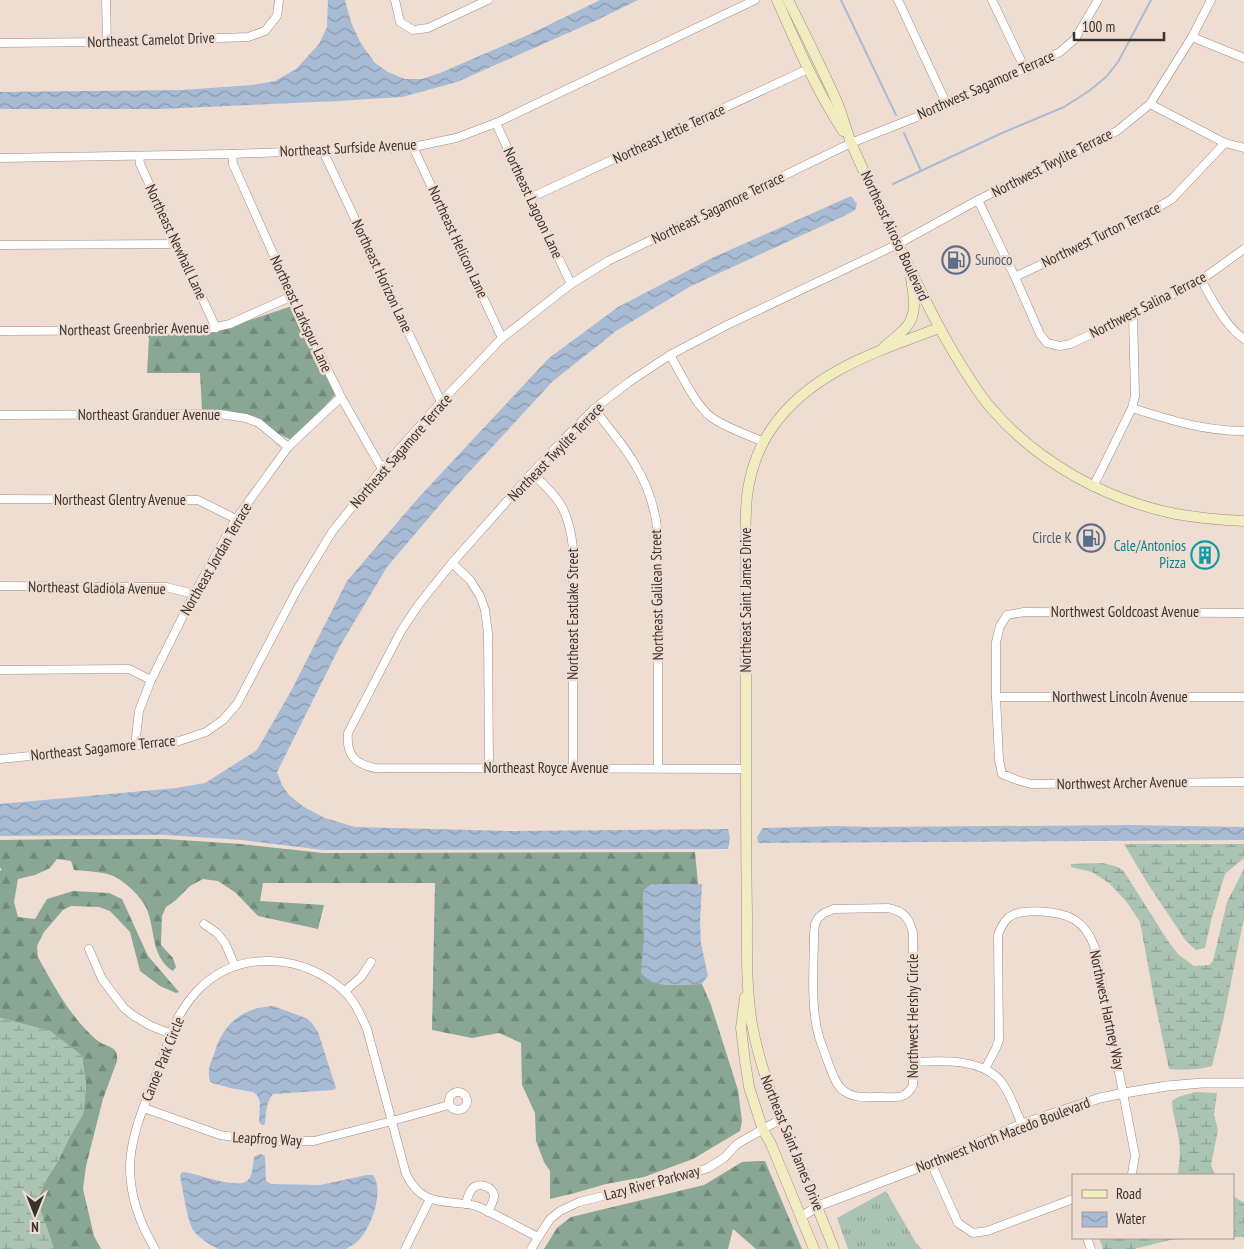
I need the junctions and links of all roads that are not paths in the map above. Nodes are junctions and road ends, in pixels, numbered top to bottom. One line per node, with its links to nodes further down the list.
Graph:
1 (106, 0): 13 (street)
2 (279, 0): 13 (street, Northeast Camelot Drive)
3 (395, 0): 4 (street)
4 (488, 0)
5 (756, 0): 20 (street, Northeast Surfside Avenue)
6 (777, 0): 16 (main road, Northeast Airoso Boulevard)
7 (788, 0): 21 (main road, Northeast Airoso Boulevard)
8 (898, 0): 19 (street)
9 (992, 0): 17 (street)
10 (1098, 0): 17 (street, Northwest Sagamore Terrace)
11 (1211, 0): 12 (street, Northwest Twylite Terrace)
12 (1192, 37): 15 (street); 18 (street, Northwest Twylite Terrace)
13 (107, 42): 14 (street, Northeast Camelot Drive)
14 (0, 43)
15 (1244, 58)
16 (808, 69): 21 (main road, Northeast Airoso Boulevard); 29 (street, Northeast Jettie Terrace)
17 (1025, 69): 19 (street, Northwest Sagamore Terrace)
18 (1150, 104): 22 (street); 30 (street, Northwest Twylite Terrace)
19 (947, 105): 21 (street, Northwest Sagamore Terrace)
20 (496, 123): 23 (street, Northeast Surfside Avenue); 29 (street, Northeast Lagoon Lane)
21 (851, 143): 32 (main road, Northeast Airoso Boulevard); 38 (street, Northeast Sagamore Terrace)
22 (1225, 143): 24 (street); 36 (street, Northwest Turton Terrace)
23 (413, 147): 25 (street, Northeast Surfside Avenue); 44 (street, Northeast Helicon Lane)
24 (1244, 148)
25 (323, 150): 26 (street, Northeast Surfside Avenue); 49 (street, Northeast Horizon Lane)
26 (232, 154): 27 (street, Northeast Surfside Avenue); 39 (street, Northeast Larkspur Lane)
27 (140, 156): 28 (street, Northeast Surfside Avenue); 31 (street, Northeast Newhall Lane)
28 (0, 158)
29 (530, 198): 38 (street, Northeast Lagoon Lane)
30 (978, 200): 32 (street, Northwest Twylite Terrace); 36 (street)
31 (176, 244): 33 (street); 41 (street, Northeast Newhall Lane)
32 (898, 244): 35 (main road, Northeast Airoso Boulevard); 47 (street, Northeast Twylite Terrace)
33 (0, 245)
34 (1244, 249): 37 (street, Northwest Salina Terrace)
35 (910, 270): 42 (main road, Northeast Airoso Boulevard); 46 (main road)
36 (1014, 277): 40 (street, Northwest Salina Terrace)
37 (1201, 280): 40 (street, Northwest Salina Terrace); 45 (street)
38 (572, 284): 44 (street, Northeast Sagamore Terrace)
39 (292, 296): 41 (street, Northeast Greenbrier Avenue); 48 (street, Northeast Larkspur Lane)
40 (1133, 315): 50 (street)
41 (216, 328): 43 (street, Northeast Greenbrier Avenue)
42 (939, 328): 46 (main road, Northeast Saint James Drive); 58 (main road, Northeast Airoso Boulevard)
43 (0, 331)
44 (502, 338): 49 (street, Northeast Sagamore Terrace)
45 (1244, 339)
46 (880, 351): 54 (main road, Northeast Saint James Drive)
47 (670, 355): 51 (street, Northeast Twylite Terrace); 54 (street)
48 (341, 397): 55 (street, Northeast Jordan Terrace); 56 (street, Northeast Larkspur Lane)
49 (441, 402): 56 (street, Northeast Sagamore Terrace)
50 (1132, 408): 53 (street); 58 (street)
51 (594, 409): 57 (street, Northeast Twylite Terrace); 74 (street, Northeast Galilean Street)
52 (0, 415): 55 (street, Northeast Granduer Avenue)
53 (1244, 431)
54 (764, 442): 76 (main road, Northeast Saint James Drive)
55 (288, 447): 60 (street, Northeast Jordan Terrace)
56 (382, 469): 70 (street, Northeast Sagamore Terrace)
57 (532, 473): 62 (street, Northeast Twylite Terrace); 75 (street, Northeast Eastlake Street)
58 (1093, 486): 61 (main road, Northeast Airoso Boulevard)
59 (0, 499): 60 (street, Northeast Glentry Avenue)
60 (236, 519): 64 (street, Northeast Jordan Terrace)
61 (1244, 521)
62 (452, 563): 71 (street, Northeast Twylite Terrace); 73 (street)
63 (0, 586): 64 (street, Northeast Gladiola Avenue)
64 (194, 594): 67 (street, Northeast Jordan Terrace)
65 (1244, 613): 68 (street, Northwest Goldcoast Avenue)
66 (0, 670): 67 (street)
67 (151, 680): 70 (street, Northeast Jordan Terrace)
68 (996, 697): 69 (street, Northwest Lincoln Avenue); 77 (street, Northwest Archer Avenue)
69 (1244, 697)
70 (136, 746): 72 (street, Northeast Sagamore Terrace)
71 (351, 754): 73 (street, Northeast Royce Avenue)
72 (0, 759)
73 (489, 768): 75 (street, Northeast Royce Avenue)
74 (658, 768): 75 (street, Northeast Royce Avenue); 76 (street, Northeast Royce Avenue)
75 (573, 769)
76 (746, 769): 82 (main road, Northeast Saint James Drive)
77 (1244, 782)
78 (204, 924): 81 (street)
79 (90, 949): 84 (street)
80 (371, 962): 83 (street)
81 (235, 966): 83 (street, Canoe Park Circle); 84 (street, Canoe Park Circle)
82 (747, 976): 91 (main road, Northeast Saint James Drive); 94 (main road, Northeast Saint James Drive)
83 (345, 991): 92 (street, Canoe Park Circle)
84 (172, 1034): 90 (street, Canoe Park Circle)
85 (913, 1062): 85 (street, Northwest Hershy Circle); 86 (street)
86 (985, 1069): 88 (street, Northwest Hartney Way); 93 (street)
87 (1244, 1083): 88 (street, Northwest North Macedo Boulevard)
88 (1124, 1093): 93 (street, Northwest North Macedo Boulevard); 96 (street)
89 (449, 1106): 92 (street, Leapfrog Way)
90 (144, 1108): 92 (street, Leapfrog Way); 104 (street, Canoe Park Circle)
91 (780, 1119): 94 (street, Lazy River Parkway); 100 (main road, Northeast Saint James Drive)
92 (392, 1122): 97 (street, Canoe Park Circle)
93 (1022, 1124): 95 (street, Northwest North Macedo Boulevard)
94 (763, 1130): 102 (main road, Northeast Saint James Drive); 103 (street, Lazy River Parkway)
95 (931, 1163): 98 (street); 100 (street, Northwest North Macedo Boulevard)
96 (1132, 1174)
97 (430, 1199): 99 (street); 105 (street)
98 (1072, 1199)
99 (466, 1204): 101 (street); 101 (street)
100 (818, 1206): 102 (street, Northwest North Macedo Boulevard); 108 (main road, Northeast Saint James Drive)
101 (488, 1212): 103 (street)
102 (802, 1217): 107 (main road, Northeast Saint James Drive)
103 (538, 1237): 106 (street, Lazy River Parkway)
104 (155, 1249)
105 (405, 1249)
106 (530, 1249)
107 (814, 1249)
108 (834, 1249)

